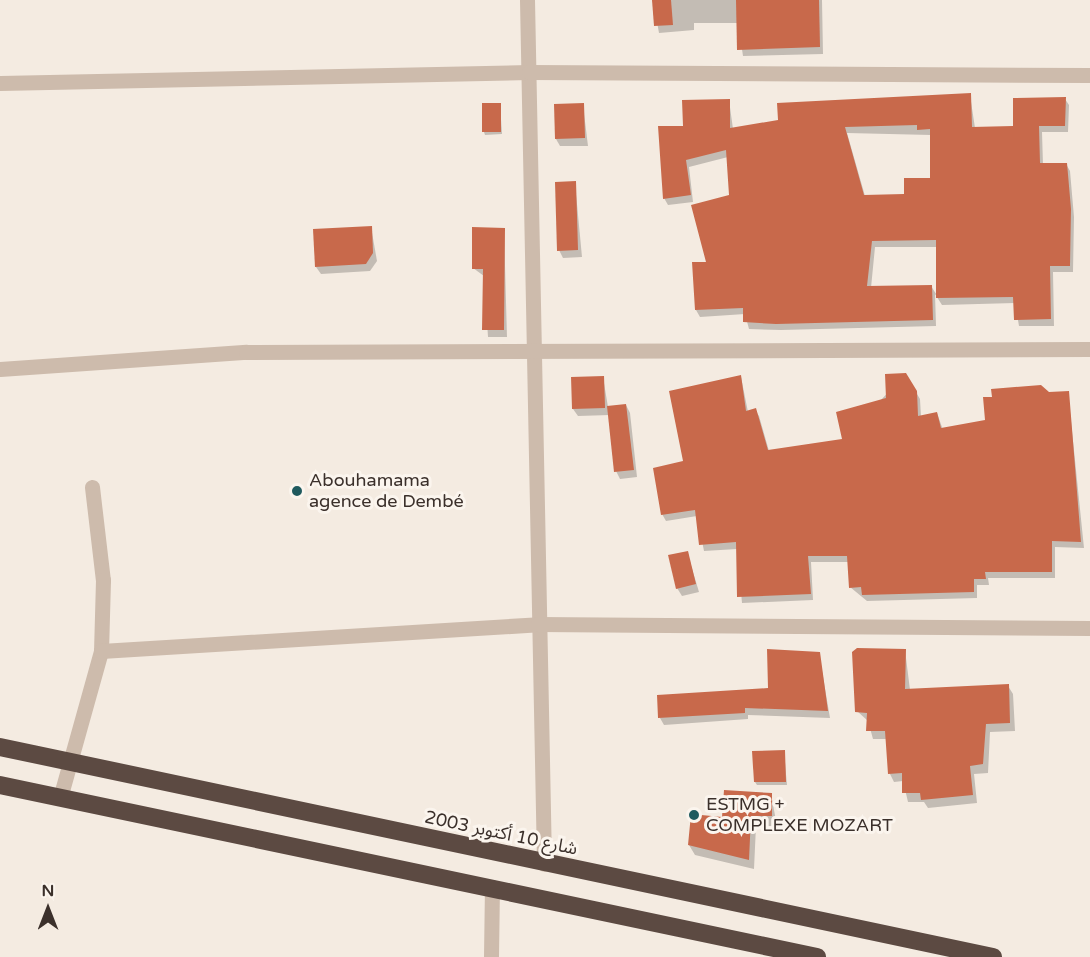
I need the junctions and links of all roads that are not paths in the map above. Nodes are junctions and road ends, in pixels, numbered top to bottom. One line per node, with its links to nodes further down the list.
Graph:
1 (527, 0): 2 (street)
2 (529, 72): 3 (street); 4 (street); 6 (street)
3 (1090, 75)
4 (0, 83)
5 (1090, 349): 6 (street)
6 (531, 355): 7 (street); 9 (street)
7 (0, 369)
8 (92, 488): 11 (street)
9 (538, 624): 10 (street); 11 (street); 16 (street)
10 (1090, 628)
11 (101, 651): 13 (street)
12 (0, 747): 13 (highway, شارع 10 أكتوبر 2003)
13 (69, 759): 15 (street); 16 (highway, شارع 10 أكتوبر 2003)
14 (0, 785): 15 (highway)
15 (60, 798): 17 (highway)
16 (544, 864): 20 (highway, شارع 10 أكتوبر 2003)
17 (492, 888): 18 (street); 19 (highway)
18 (491, 957)
19 (817, 957)
20 (993, 957)

